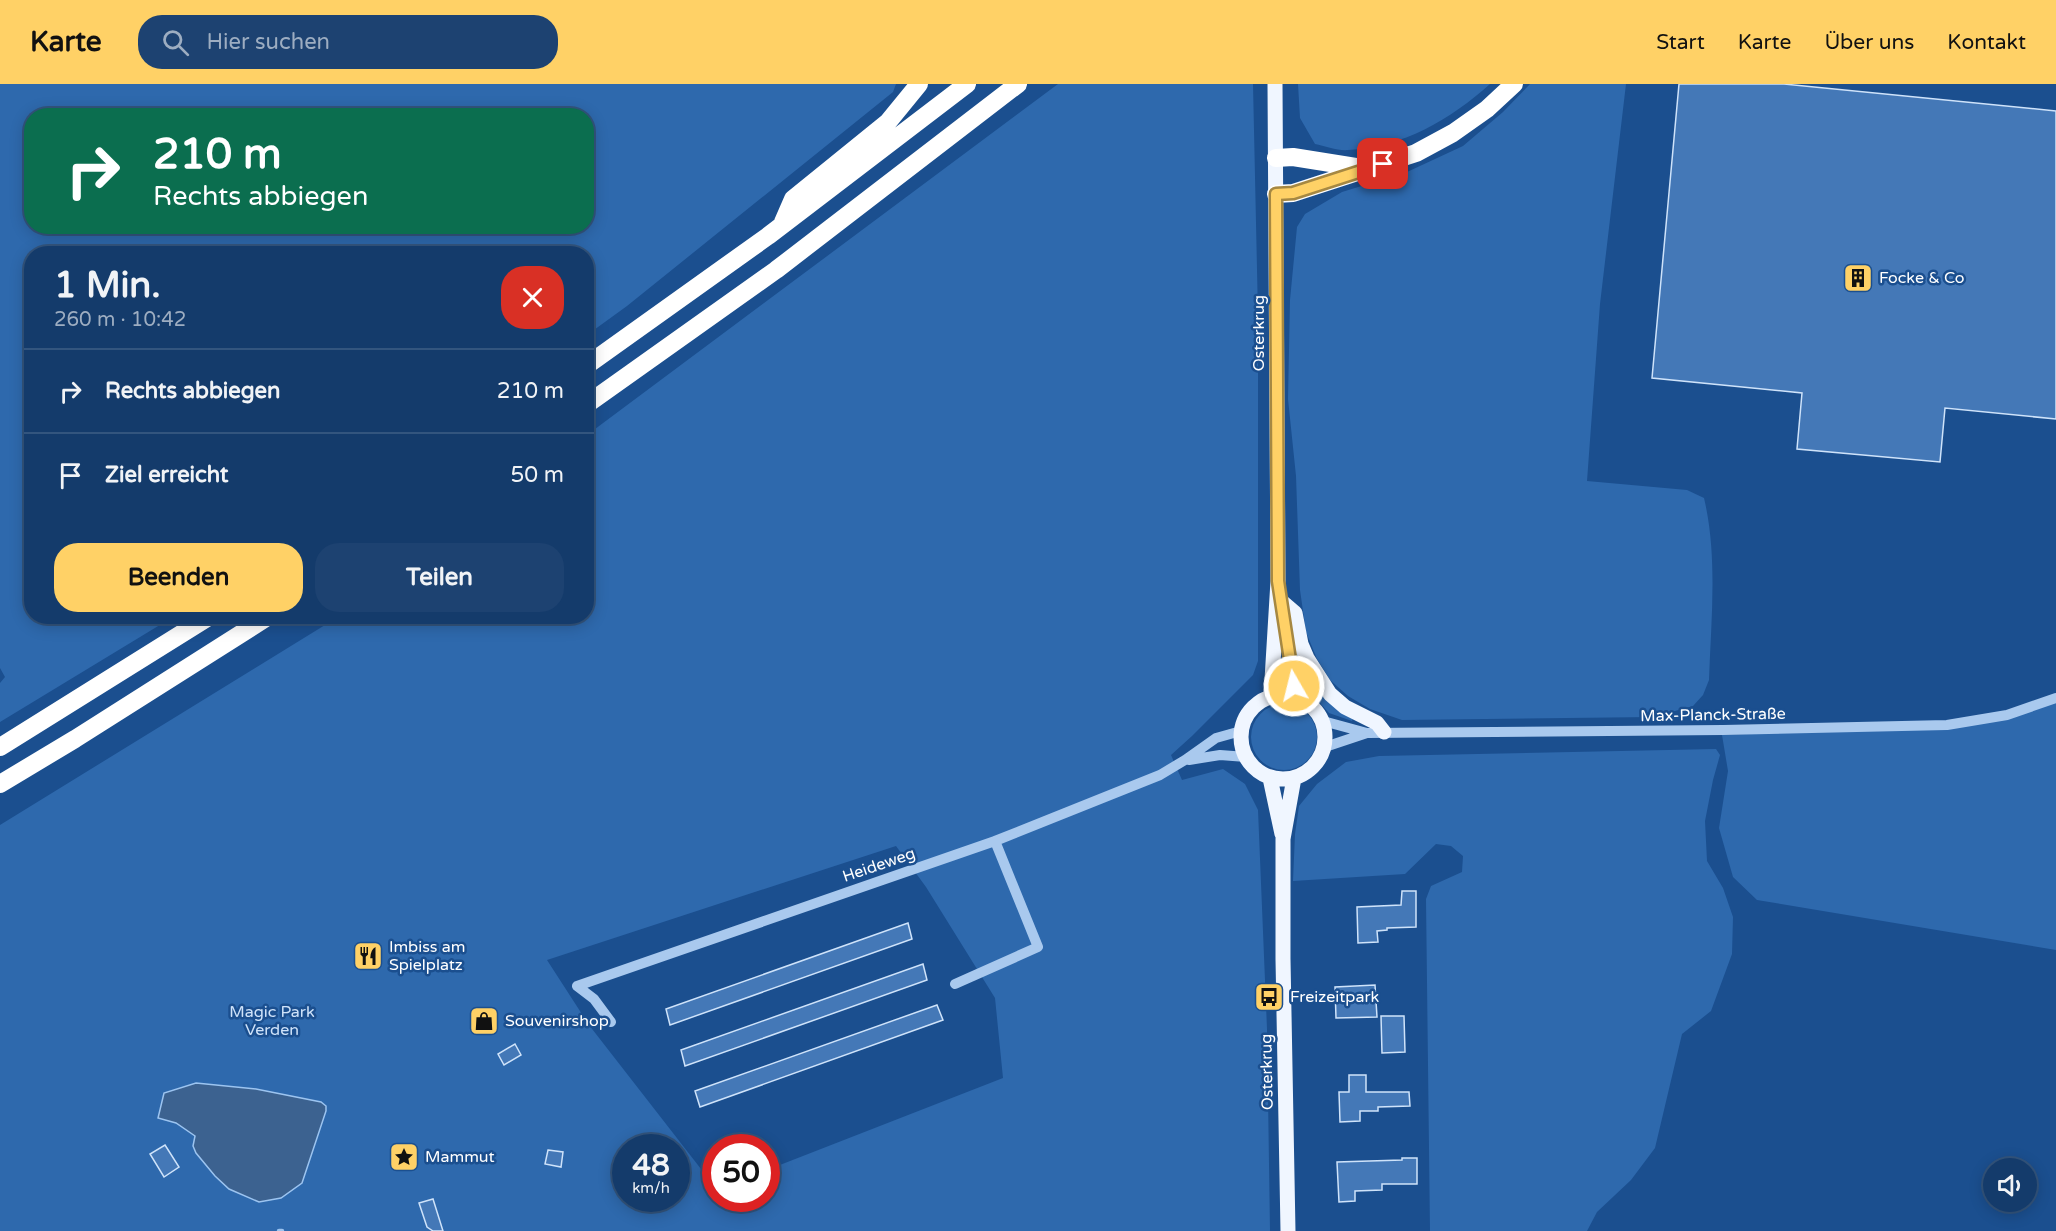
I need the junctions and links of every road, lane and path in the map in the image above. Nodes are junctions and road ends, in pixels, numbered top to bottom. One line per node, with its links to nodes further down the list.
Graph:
1 (919, 84): 9 (highway)
2 (966, 84): 9 (highway)
3 (1018, 84): 11 (highway)
4 (1275, 84): 6 (main road, Osterkrug)
5 (1514, 84): 7 (highway)
6 (1276, 158): 7 (highway); 8 (main road, Osterkrug)
7 (1367, 169): 8 (highway)
8 (1276, 194): 12 (main road, Osterkrug)
9 (782, 225): 10 (highway)
10 (594, 360)
11 (594, 399)
12 (1278, 581): 13 (main road, Osterkrug); 16 (main road, Osterkrug)
13 (1281, 601): 17 (main road, Osterkrug); 21 (main road)
14 (197, 624): 23 (highway)
15 (257, 624): 29 (highway)
16 (1271, 696): 17 (main road); 20 (main road)
17 (1296, 696): 19 (main road)
18 (2056, 698): 21 (street, Max-Planck-Straße)
19 (1323, 720): 22 (street, Max-Planck-Straße); 24 (main road)
20 (1241, 731): 25 (main road); 26 (street, Heideweg)
21 (1384, 732): 22 (street, Max-Planck-Straße)
22 (1367, 733): 24 (street, Max-Planck-Straße)
23 (0, 747)
24 (1325, 747): 28 (main road)
25 (1246, 757): 26 (street, Heideweg); 27 (main road)
26 (1185, 760): 31 (street, Heideweg)
27 (1270, 778): 28 (main road); 30 (main road, Osterkrug)
28 (1294, 778): 30 (main road, Osterkrug)
29 (0, 784)
30 (1283, 839): 34 (main road, Osterkrug)
31 (995, 841): 32 (street); 33 (street, Heideweg)
32 (955, 984)
33 (611, 1022)
34 (1288, 1231)

